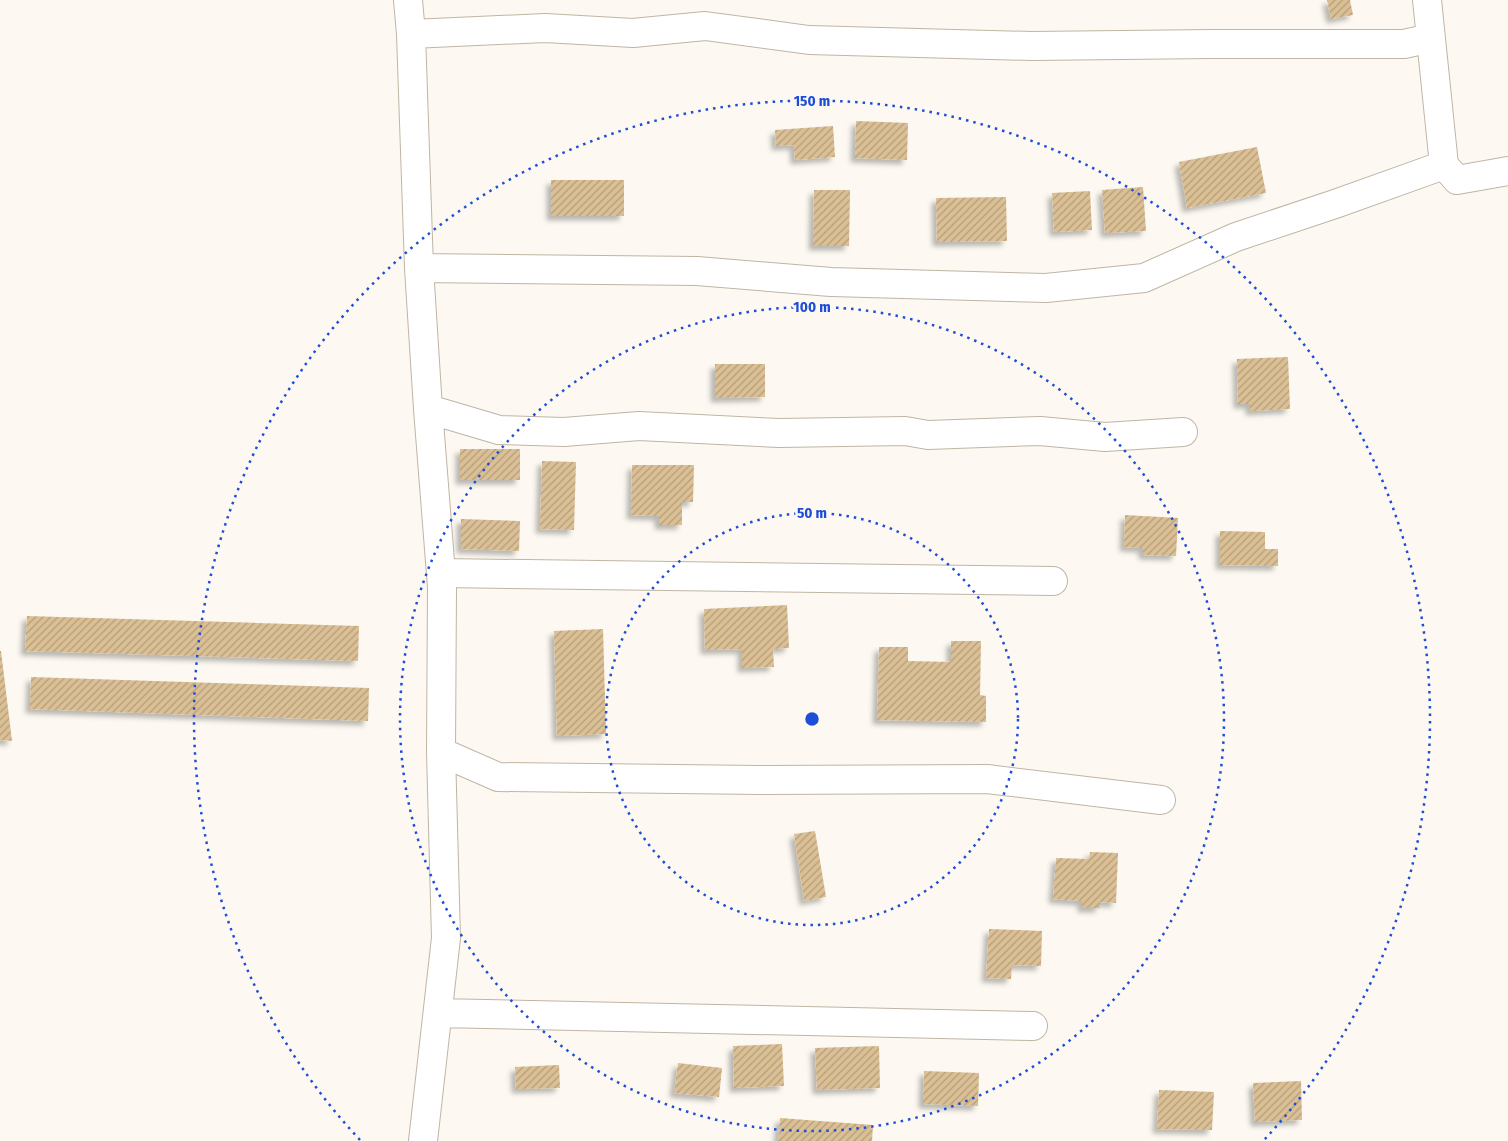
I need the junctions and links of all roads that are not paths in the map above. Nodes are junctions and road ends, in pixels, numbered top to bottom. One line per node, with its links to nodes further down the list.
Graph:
1 (408, 0): 3 (street)
2 (1427, 0): 4 (street)
3 (411, 34): 4 (street); 7 (street)
4 (1431, 38): 5 (street)
5 (1444, 165): 6 (street); 7 (street)
6 (1508, 171)
7 (419, 268): 8 (street)
8 (428, 409): 9 (street); 10 (street)
9 (1183, 432)
10 (441, 572): 11 (street); 12 (street)
11 (1054, 581)
12 (440, 752): 13 (street); 14 (street)
13 (1161, 800)
14 (438, 1013): 15 (street); 16 (street)
15 (1034, 1026)
16 (423, 1141)

